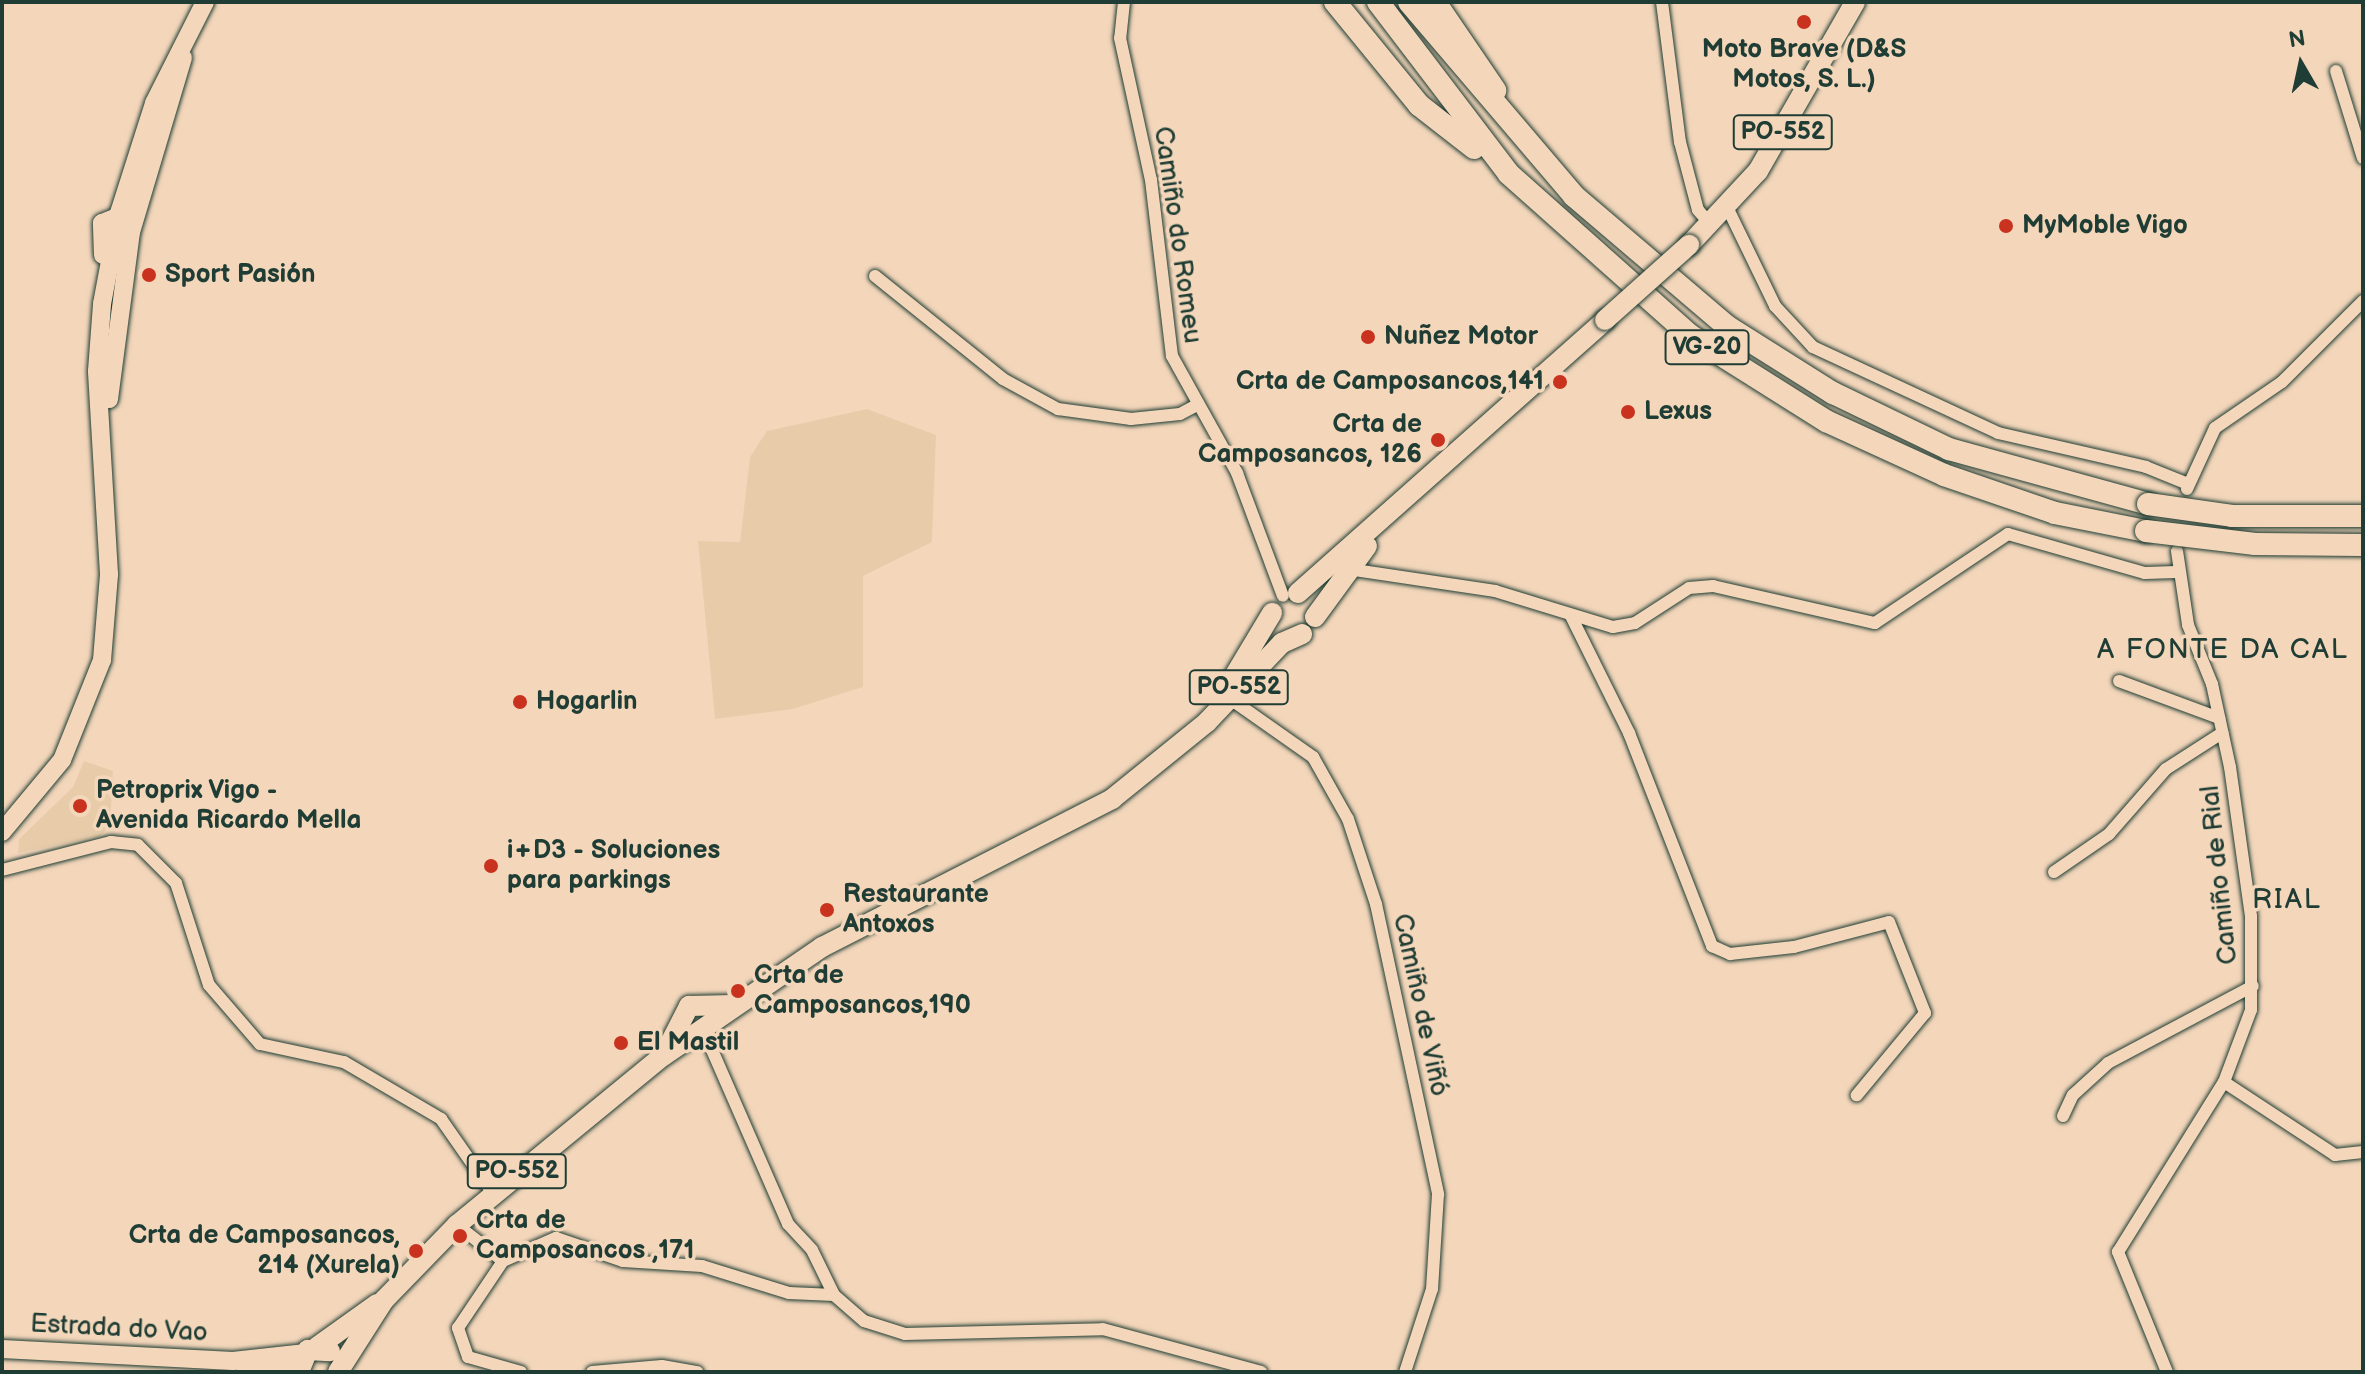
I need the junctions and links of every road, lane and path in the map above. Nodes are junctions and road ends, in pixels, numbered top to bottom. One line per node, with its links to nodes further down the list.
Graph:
1 (205, 2): 9 (main road)
2 (1124, 2): 21 (street, Camiño do Romeu)
3 (1335, 2): 13 (highway)
4 (1378, 2): 13 (highway, VG-20)
5 (1409, 2): 14 (highway, VG-20)
6 (1435, 2): 14 (highway)
7 (1662, 2): 17 (street)
8 (1855, 2): 15 (main road, PO-552)
9 (188, 36): 11 (main road); 16 (main road)
10 (2336, 71): 12 (street)
11 (156, 145): 16 (main road); 20 (main road)
12 (2363, 158)
13 (1509, 174): 24 (highway, VG-20, bridge)
14 (1574, 196): 23 (highway, VG-20, bridge)
15 (1728, 209): 17 (main road, PO-552); 19 (street)
16 (116, 225): 20 (main road)
17 (1711, 225): 22 (main road, PO-552, bridge)
18 (875, 276): 21 (street)
19 (2363, 301)
20 (107, 326): 36 (main road)
21 (1197, 405): 28 (street, Camiño do Romeu)
22 (1408, 496): 26 (main road, PO-552); 28 (main road, PO-552)
23 (2363, 516)
24 (2363, 545)
25 (2177, 551): 27 (street, Camiño de Rial)
26 (1354, 571): 29 (street); 30 (main road, PO-552)
27 (2176, 572): 29 (street); 33 (street, Camiño de Rial)
28 (1284, 601): 30 (main road); 30 (main road, PO-552); 35 (main road, PO-552)
29 (1571, 616): 42 (street)
30 (1308, 626): 32 (main road, PO-552)
31 (2119, 681): 33 (street)
32 (1229, 698): 35 (main road, PO-552); 60 (street, Camiño de Viñó)
33 (2219, 718): 34 (street, Camiño de Rial)
34 (2222, 733): 38 (street); 39 (street, Camiño de Rial)
35 (1178, 744): 40 (main road, PO-552)
36 (2, 832)
37 (2, 870): 45 (street)
38 (2054, 872)
39 (2253, 986): 41 (street, Camiño de Rial); 43 (street)
40 (694, 1017): 45 (main road, PO-552); 48 (street)
41 (2224, 1082): 44 (street); 61 (street, Camiño de Rial)
42 (1857, 1095)
43 (2063, 1116)
44 (2363, 1152)
45 (492, 1192): 46 (main road, PO-552)
46 (457, 1225): 47 (street); 49 (main road, PO-552)
47 (503, 1261): 48 (street); 56 (street)
48 (834, 1295): 59 (street)
49 (384, 1300): 51 (main road, PO-552); 55 (main road, PO-552)
50 (2, 1349): 52 (main road, Estrada do Vao)
51 (307, 1358): 52 (main road, Estrada do Vao); 55 (main road, PO-552)
52 (233, 1361): 53 (main road, Estrada do Vao)
53 (272, 1371): 54 (main road, Estrada do Vao)
54 (291, 1372)
55 (338, 1372)
56 (521, 1372)
57 (592, 1372): 58 (street)
58 (697, 1372)
59 (1261, 1372)
60 (1405, 1372)
61 (2167, 1372)

